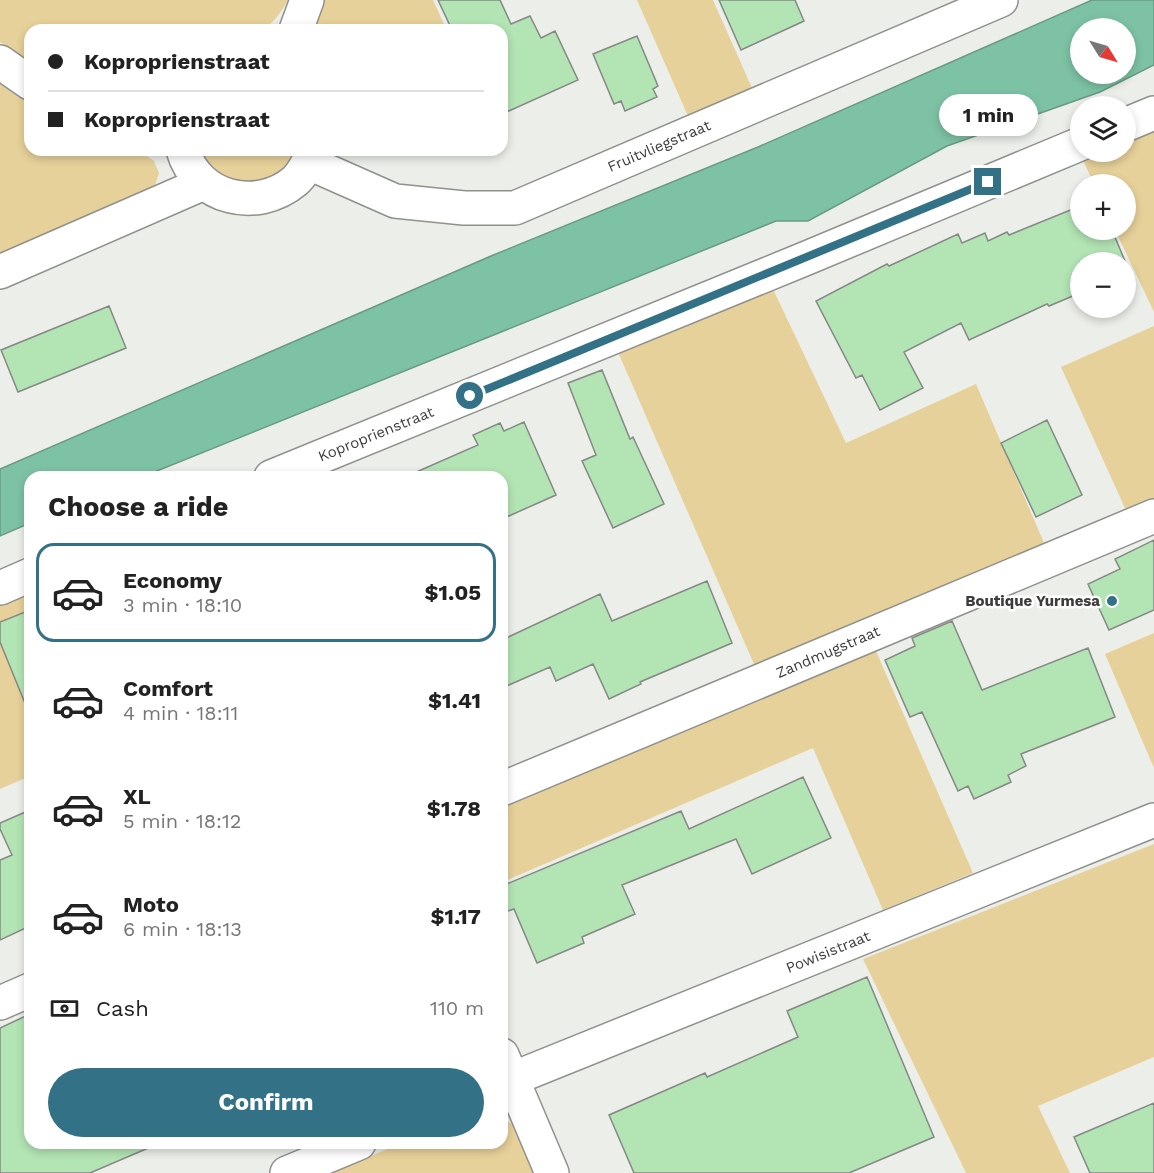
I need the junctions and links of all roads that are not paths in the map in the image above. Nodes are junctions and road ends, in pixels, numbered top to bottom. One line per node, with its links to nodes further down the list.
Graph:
1 (308, 0): 3 (street)
2 (1001, 0): 10 (street, Fruitvliegstraat)
3 (298, 24)
4 (0, 62): 5 (street)
5 (24, 79)
6 (1154, 113): 7 (street)
7 (1136, 120)
8 (1070, 148): 13 (street, Koproprienstraat)
9 (184, 156): 11 (street)
10 (311, 157): 11 (street)
11 (204, 183): 12 (street)
12 (0, 272)
13 (286, 471)
14 (1154, 516): 17 (street, Zandmugstraat)
15 (24, 578): 16 (street)
16 (0, 588)
17 (508, 786)
18 (1154, 820): 21 (street, Powisistraat)
19 (24, 993): 20 (street)
20 (0, 1003)
21 (508, 1071)
22 (508, 1076): 25 (street)
23 (345, 1149): 24 (street)
24 (287, 1173)
25 (552, 1173)

